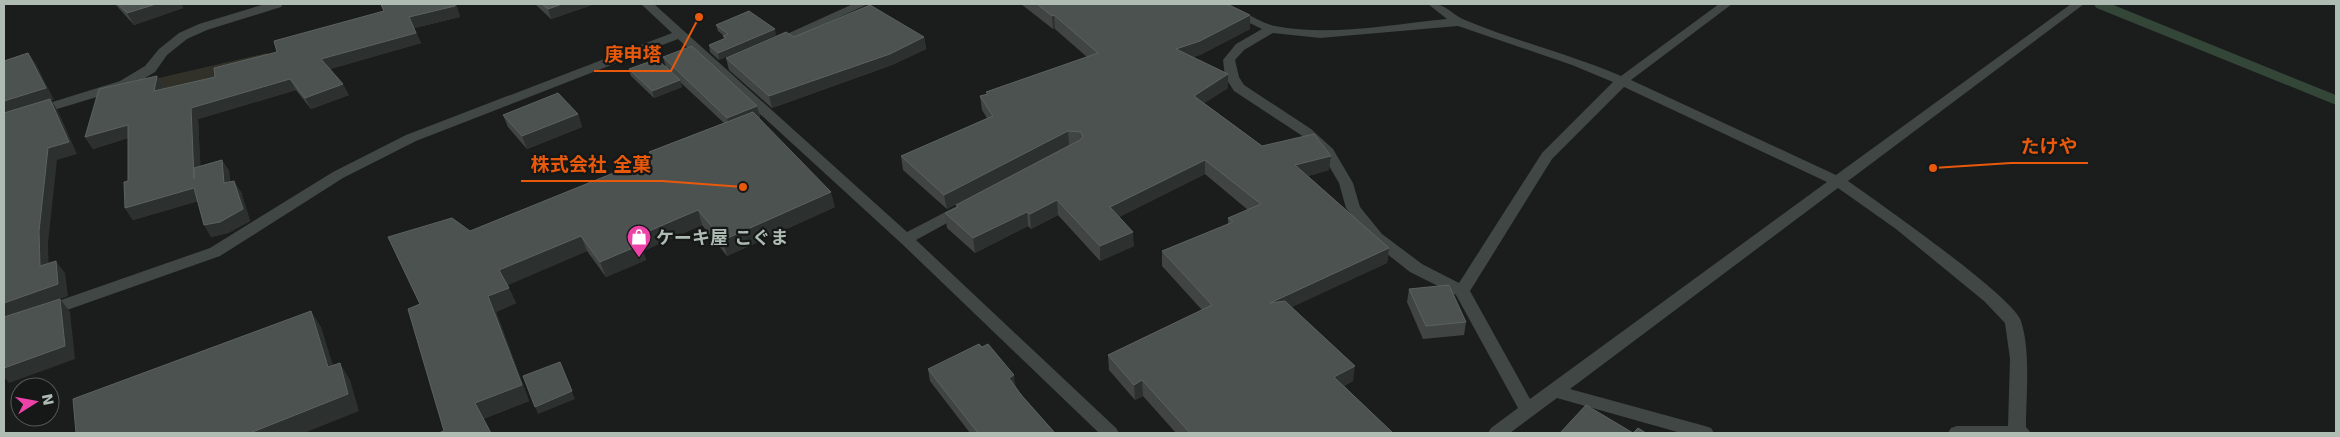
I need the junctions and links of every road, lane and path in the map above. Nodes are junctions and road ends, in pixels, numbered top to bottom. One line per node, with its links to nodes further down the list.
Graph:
1 (277, 4): 15 (street)
2 (647, 4): 10 (street)
3 (862, 4): 11 (street)
4 (1217, 4): 9 (street)
5 (1434, 4): 8 (street)
6 (1726, 4): 14 (street)
7 (2078, 4): 16 (street)
8 (1459, 22): 9 (street); 14 (street)
9 (1271, 29): 19 (street)
10 (680, 34): 13 (street); 20 (street)
11 (760, 48)
12 (734, 60): 13 (street)
13 (717, 68): 18 (street)
14 (1622, 81): 16 (street); 19 (street)
15 (4, 120)
16 (1839, 182): 21 (street); 27 (street)
17 (974, 204): 18 (street)
18 (906, 239): 23 (street)
19 (1462, 291): 22 (street)
20 (30, 317)
21 (1555, 391): 22 (street); 25 (street)
22 (1528, 410): 24 (street)
23 (1110, 433)
24 (1497, 433)
25 (1705, 433)
26 (1957, 433): 27 (street)
27 (2019, 433)

